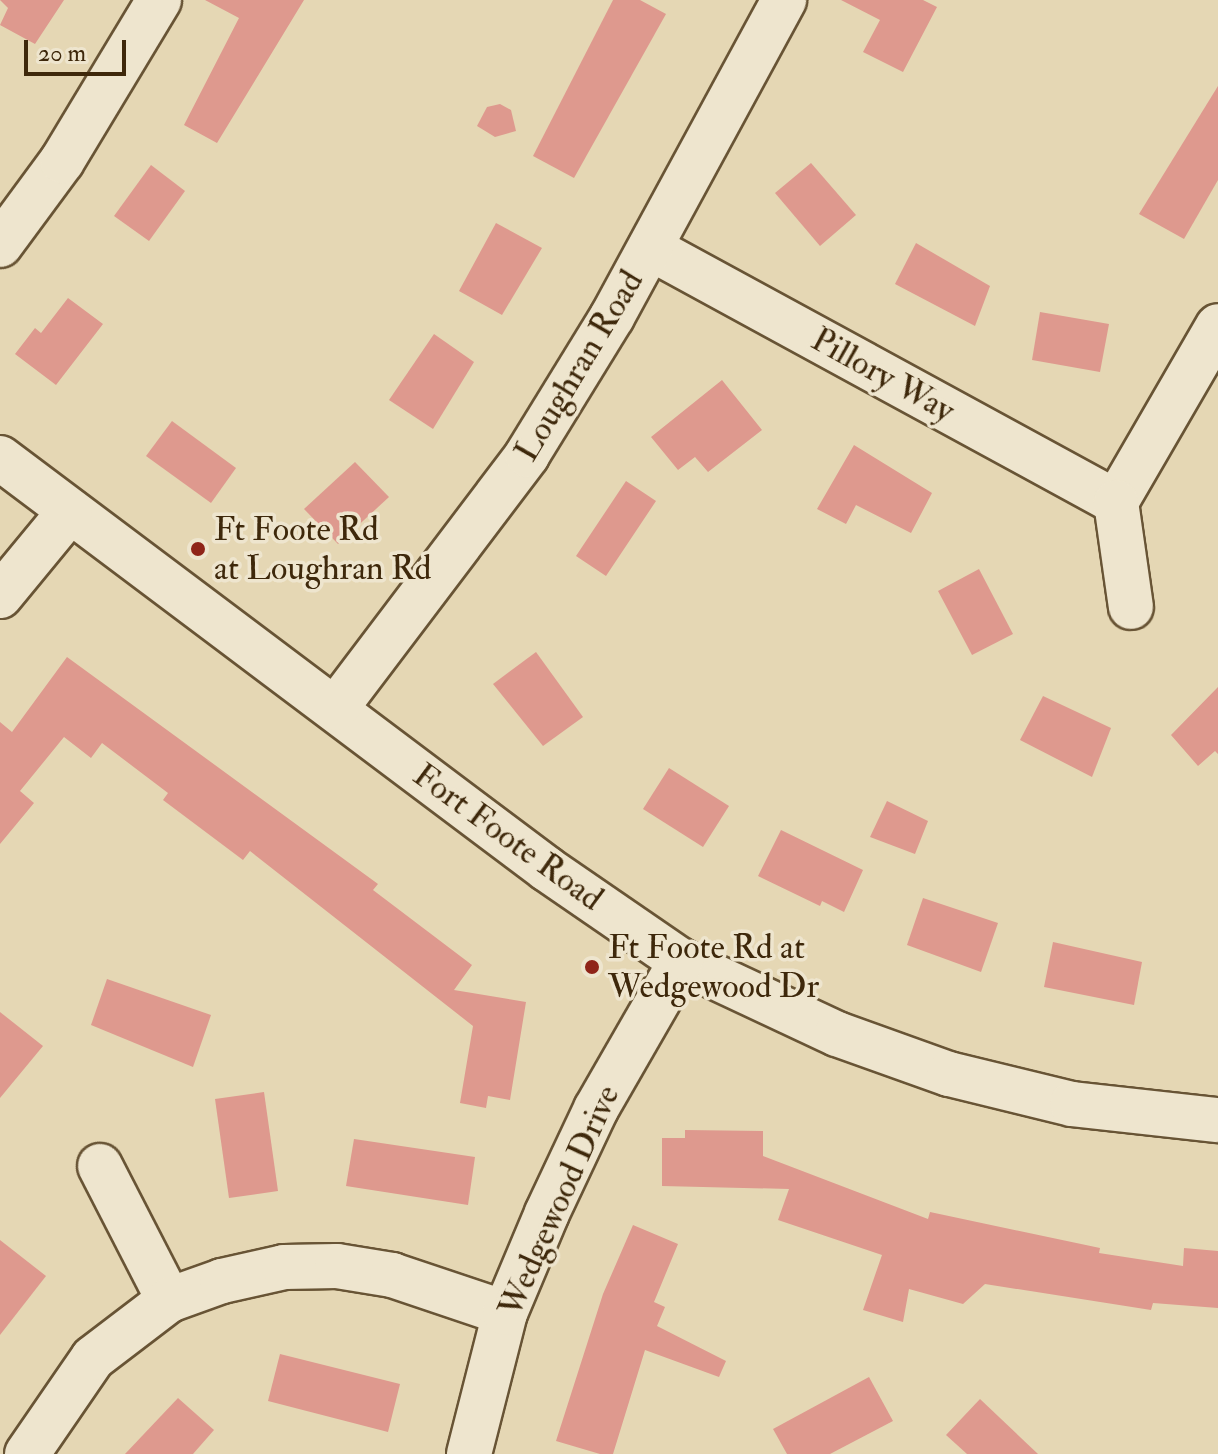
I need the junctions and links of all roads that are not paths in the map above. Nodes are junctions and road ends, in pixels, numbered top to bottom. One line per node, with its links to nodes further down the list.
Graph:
1 (159, 0): 3 (street)
2 (784, 0): 4 (street, Loughran Road)
3 (0, 245)
4 (650, 248): 7 (street, Pillory Way); 11 (street, Loughran Road)
5 (1218, 326): 7 (street)
6 (0, 458): 8 (street, Fort Foote Road)
7 (1116, 502): 10 (street)
8 (70, 511): 9 (street); 11 (street, Fort Foote Road)
9 (0, 596)
10 (1131, 607)
11 (336, 708): 12 (street, Fort Foote Road)
12 (681, 961): 13 (street, Fort Foote Road); 16 (street, Wedgewood Drive)
13 (1218, 1120)
14 (100, 1166): 15 (street)
15 (169, 1300): 16 (street); 17 (street)
16 (505, 1313): 18 (street, Wedgewood Drive)
17 (27, 1454)
18 (469, 1454)

